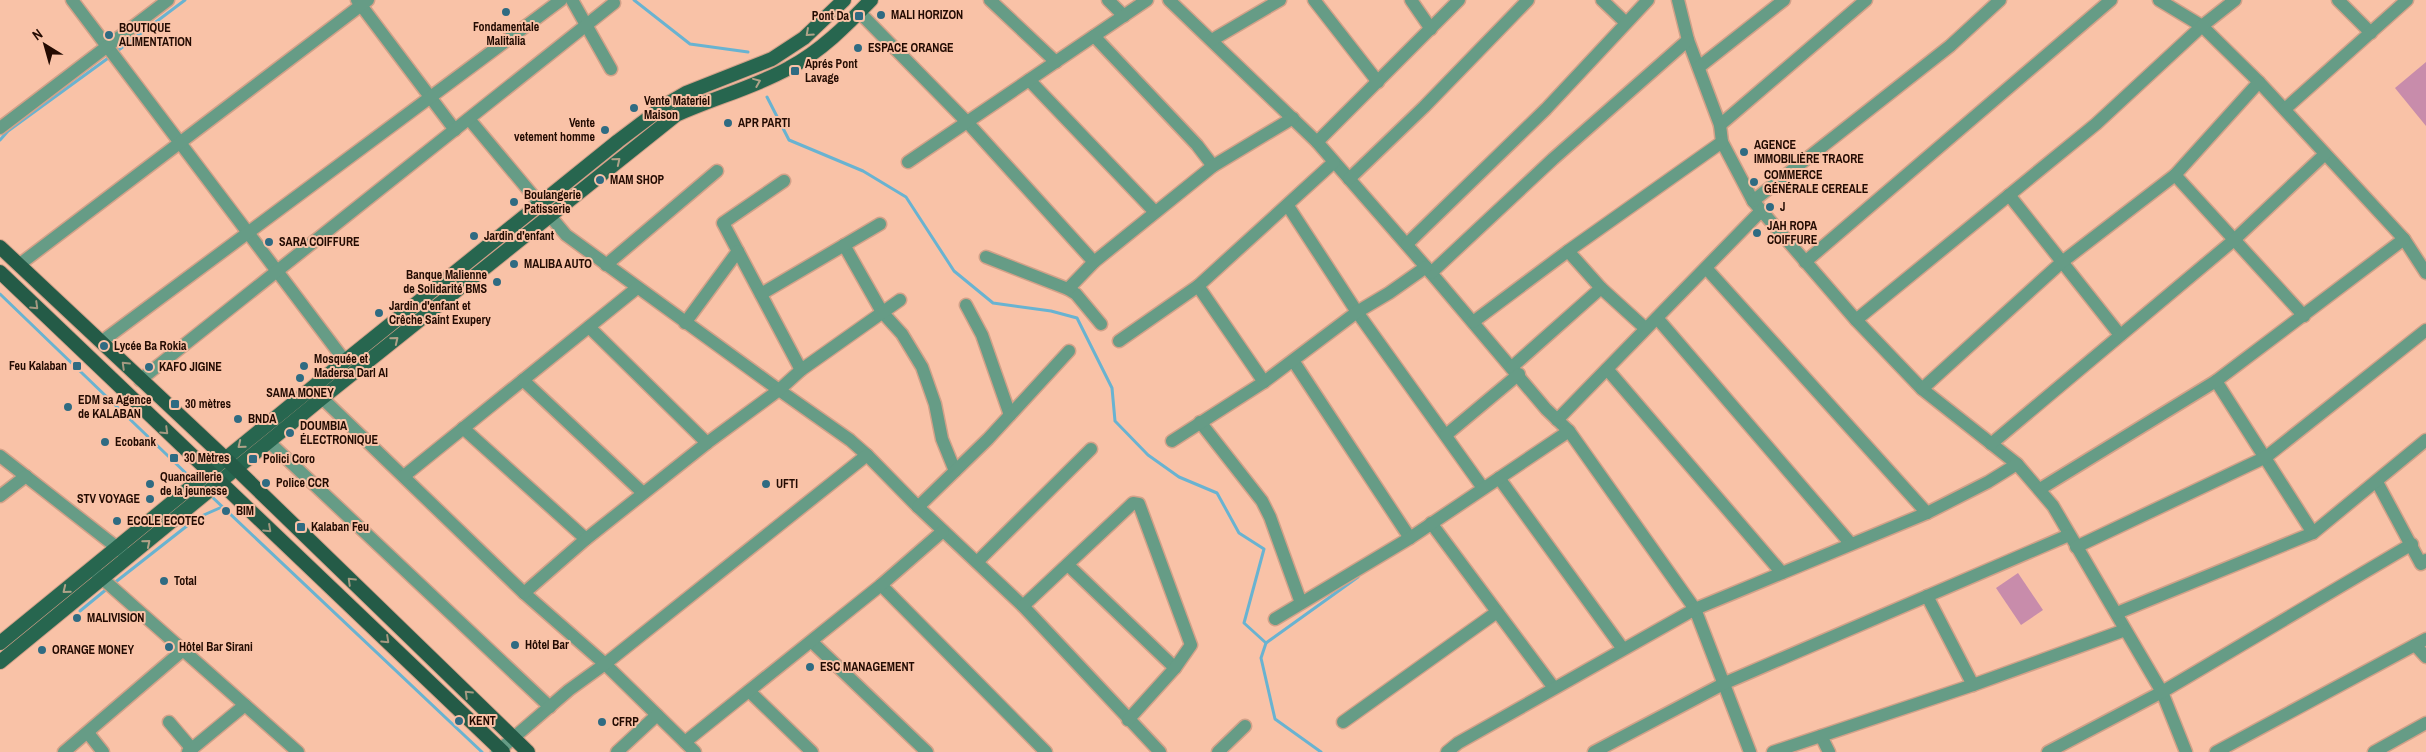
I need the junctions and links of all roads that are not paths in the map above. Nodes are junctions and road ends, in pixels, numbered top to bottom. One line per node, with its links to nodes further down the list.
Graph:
1 (72, 0): 39 (street)
2 (168, 0): 39 (street)
3 (561, 0): 46 (street)
4 (572, 0): 32 (street)
5 (844, 0): 68 (main road, one-way to 68)
6 (871, 0): 29 (main road)
7 (990, 0): 40 (street)
8 (1108, 0): 30 (street)
9 (1147, 0): 30 (street)
10 (1169, 0): 37 (street)
11 (1280, 0): 37 (street)
12 (1314, 0): 44 (street)
13 (1410, 0): 34 (street)
14 (1459, 0): 34 (street)
15 (1528, 0): 63 (street)
16 (1602, 0): 31 (street)
17 (1648, 0): 31 (street)
18 (1678, 0): 38 (street)
19 (1784, 0): 41 (street)
20 (1866, 0): 51 (street)
21 (2000, 0): 66 (street)
22 (2111, 0): 82 (street)
23 (2162, 0): 33 (street)
24 (2235, 0): 33 (street)
25 (2338, 0): 35 (street)
26 (2407, 0): 35 (street)
27 (362, 2): 46 (street); 56 (street)
28 (614, 3): 32 (street)
29 (859, 12): 50 (street); 68 (main road, one-way to 29)
30 (1124, 16): 36 (street)
31 (1625, 22): 75 (street)
32 (587, 25): 42 (street); 49 (street)
33 (2202, 26): 45 (street); 65 (street)
34 (1431, 29): 44 (street)
35 (2371, 33): 47 (street)
36 (1094, 36): 40 (street); 60 (street)
37 (1212, 40): 48 (street)
38 (1688, 40): 41 (street); 87 (street)
39 (107, 46): 52 (street); 56 (street)
40 (1056, 62): 43 (street)
41 (1699, 67): 51 (street)
42 (611, 69)
43 (1029, 80): 50 (street); 70 (street)
44 (1378, 82): 54 (street)
45 (2259, 82): 47 (street); 62 (street)
46 (431, 97): 53 (street); 72 (street)
47 (2285, 110): 57 (street)
48 (1293, 118): 54 (street); 60 (street)
49 (468, 119): 53 (street); 68 (street)
50 (968, 122): 58 (street); 81 (street)
51 (1720, 125): 55 (street)
52 (0, 128)
53 (455, 130): 89 (street)
54 (1317, 142): 59 (street)
55 (1722, 142): 66 (street); 79 (street)
56 (180, 143): 72 (street); 84 (street)
57 (2325, 154): 73 (street); 74 (street)
58 (908, 162)
59 (1334, 162): 63 (street); 67 (street)
60 (1213, 166): 70 (street)
61 (717, 171): 85 (street)
62 (2175, 175): 74 (street); 83 (street)
63 (1349, 179): 75 (street)
64 (784, 181): 78 (street)
65 (2009, 195): 83 (street); 102 (street)
66 (1753, 201): 69 (street)
67 (1288, 206): 91 (street); 99 (street)
68 (544, 211): 85 (street); 113 (main road); 124 (main road, one-way to 68)
69 (1762, 211): 82 (street); 86 (street)
70 (1155, 212): 81 (street)
71 (880, 224): 76 (street)
72 (248, 233): 89 (street); 111 (street)
73 (2404, 239): 90 (street); 100 (street)
74 (2234, 240): 100 (street); 109 (street)
75 (1407, 244): 87 (street)
76 (844, 245): 95 (street); 98 (street)
77 (0, 247): 84 (highway)
78 (738, 250): 95 (street); 104 (street)
79 (1568, 251): 93 (street); 103 (street)
80 (986, 257): 94 (street)
81 (1094, 262): 94 (street)
82 (1805, 262): 102 (street)
83 (2062, 262): 109 (street); 122 (street)
84 (20, 264): 111 (highway)
85 (606, 265): 92 (street)
86 (1706, 268): 101 (street); 154 (street)
87 (1429, 270): 99 (street); 103 (street)
88 (0, 272): 146 (highway, one-way to 146)
89 (277, 272): 113 (street); 118 (street)
90 (2426, 273)
91 (1198, 286): 110 (street); 120 (street)
92 (637, 288): 104 (street); 106 (street)
93 (1601, 288): 107 (street); 117 (street)
94 (1068, 289): 105 (street)
95 (761, 294): 116 (street)
96 (900, 300): 98 (street)
97 (966, 305): 125 (street)
98 (882, 312): 116 (street); 143 (street)
99 (1356, 312): 114 (street); 130 (street)
100 (2304, 316): 121 (street)
101 (1656, 318): 107 (street); 161 (street)
102 (1856, 320): 122 (street)
103 (1473, 322): 117 (street)
104 (685, 323): 123 (street)
105 (1101, 324)
106 (589, 327): 119 (street); 134 (street)
107 (1645, 328): 115 (street)
108 (2426, 330): 139 (street)
109 (2120, 335): 135 (street)
110 (1119, 341)
111 (101, 342): 118 (highway, one-way to 111)
112 (1069, 351): 125 (street)
113 (345, 360): 140 (main road, one-way to 140)
114 (1294, 362): 120 (street); 159 (street)
115 (1607, 369): 126 (street); 170 (street)
116 (801, 370): 123 (street)
117 (1516, 371): 126 (street); 130 (street)
118 (140, 380): 140 (highway)
119 (523, 380): 128 (street); 151 (street)
120 (1264, 382): 127 (street)
121 (2216, 382): 139 (street); 150 (street)
122 (1922, 389): 135 (street)
123 (779, 390): 134 (street); 137 (street)
124 (322, 398): 133 (main road); 145 (street)
125 (1010, 415): 143 (street)
126 (1556, 420): 129 (street)
127 (1200, 422): 132 (street); 175 (street)
128 (463, 428): 145 (street); 160 (street)
129 (1569, 432): 147 (street); 177 (street)
130 (1446, 435): 149 (street)
131 (2426, 440): 148 (street)
132 (1172, 441)
133 (269, 442): 142 (main road); 197 (street)
134 (707, 443): 151 (street)
135 (1991, 444): 141 (street)
136 (1091, 449): 166 (street)
137 (867, 454): 153 (street); 189 (street)
138 (0, 456): 144 (street)
139 (2266, 457): 157 (street); 163 (street)
140 (225, 458): 142 (highway); 146 (main road)
141 (2016, 464): 150 (street); 154 (street)
142 (235, 471): 146 (main road); 206 (highway, one-way to 142)
143 (955, 471): 153 (street)
144 (26, 476): 152 (street); 164 (street)
145 (404, 476): 173 (street)
146 (214, 478): 164 (main road); 165 (main road, one-way to 146); 209 (highway, one-way to 209)
147 (1499, 478): 149 (street); 185 (street)
148 (2377, 482): 157 (street); 162 (street)
149 (1483, 488): 155 (street)
150 (2040, 489): 158 (street)
151 (643, 493): 160 (street)
152 (0, 496)
153 (918, 507): 156 (street)
154 (1927, 513): 161 (street)
155 (1431, 523): 159 (street); 178 (street)
156 (943, 531): 166 (street); 172 (street)
157 (2313, 533): 179 (street)
158 (2069, 535): 163 (street); 174 (street)
159 (1410, 538): 175 (street)
160 (586, 540): 173 (street)
161 (1851, 544): 170 (street)
162 (2412, 544): 168 (street); 195 (street)
163 (2076, 547): 179 (street)
164 (118, 549): 165 (street); 169 (main road)
165 (129, 558): 171 (main road)
166 (977, 562): 176 (street)
167 (1068, 564): 176 (street); 190 (street); 190 (street)
168 (2424, 566)
169 (92, 569): 171 (street); 184 (main road, one-way to 184)
170 (1782, 573): 177 (street)
171 (103, 579): 186 (street); 188 (main road)
172 (882, 586): 182 (street); 218 (street)
173 (524, 593): 189 (street)
174 (1927, 596): 191 (street); 192 (street)
175 (1301, 604): 180 (street)
176 (1023, 606): 199 (street)
177 (1695, 609): 185 (street); 191 (street)
178 (1497, 612): 193 (street); 201 (street)
179 (2117, 613): 181 (street)
180 (1275, 619)
181 (2125, 630): 192 (street); 195 (street)
182 (812, 642): 194 (street); 217 (street)
183 (2420, 642): 187 (street); 228 (street)
184 (0, 643)
185 (1623, 649): 193 (street)
186 (182, 651): 196 (street); 204 (street)
187 (2426, 657)
188 (0, 662)
189 (605, 664): 197 (street); 198 (street)
190 (1175, 668): 199 (street)
191 (1725, 683): 222 (street); 223 (street)
192 (1973, 685): 205 (street)
193 (1554, 688): 221 (street)
194 (749, 691): 207 (street); 216 (street)
195 (2162, 692): 226 (street); 227 (street)
196 (245, 705): 208 (street); 212 (street)
197 (550, 707): 206 (street)
198 (657, 715): 207 (street); 214 (street)
199 (1128, 720): 219 (street)
200 (169, 722): 208 (street)
201 (1343, 722)
202 (2426, 723): 229 (street)
203 (1245, 726): 220 (street)
204 (88, 733): 210 (street); 211 (street)
205 (1821, 736): 224 (street); 225 (street)
206 (514, 738): 209 (street); 213 (highway)
207 (684, 742): 215 (street)
208 (190, 750)
209 (500, 751)
210 (64, 752)
211 (104, 752)
212 (298, 752)
213 (528, 752)
214 (618, 752)
215 (695, 752)
216 (812, 752)
217 (927, 752)
218 (1046, 752)
219 (1160, 752)
220 (1218, 752)
221 (1447, 752)
222 (1594, 752)
223 (1750, 752)
224 (1774, 752)
225 (1829, 752)
226 (2048, 752)
227 (2186, 752)
228 (2216, 752)
229 (2374, 752)

